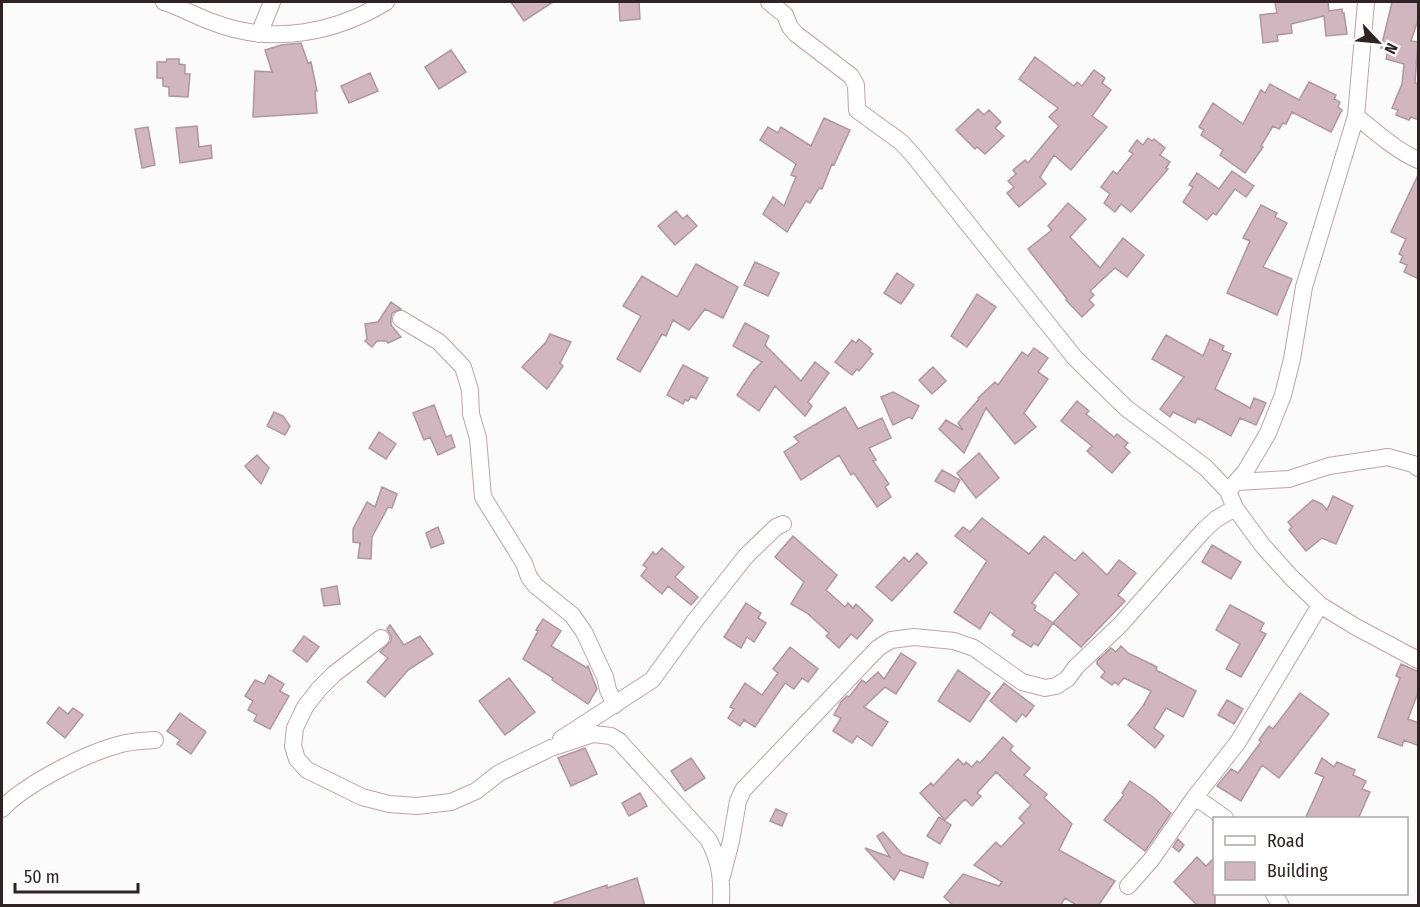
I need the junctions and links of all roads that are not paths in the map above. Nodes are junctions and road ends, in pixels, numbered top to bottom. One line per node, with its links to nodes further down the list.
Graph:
1 (164, 2): 7 (street)
2 (272, 2): 7 (street)
3 (386, 2): 7 (street)
4 (769, 2): 6 (street)
5 (1366, 2): 8 (street)
6 (784, 7): 12 (street)
7 (259, 34)
8 (1356, 116): 9 (street); 12 (street)
9 (1419, 160)
10 (401, 319): 18 (street)
11 (1419, 468): 12 (street)
12 (1232, 487): 13 (street)
13 (1236, 508): 15 (street); 24 (street)
14 (783, 524): 18 (street)
15 (1320, 605): 17 (street); 21 (street)
16 (381, 638): 20 (street)
17 (1419, 660)
18 (615, 705): 20 (street)
19 (155, 740): 22 (street)
20 (538, 754): 24 (street)
21 (1195, 797): 23 (street); 25 (street)
22 (2, 810)
23 (1222, 817)
24 (722, 876): 26 (street)
25 (1128, 886)
26 (722, 906)

